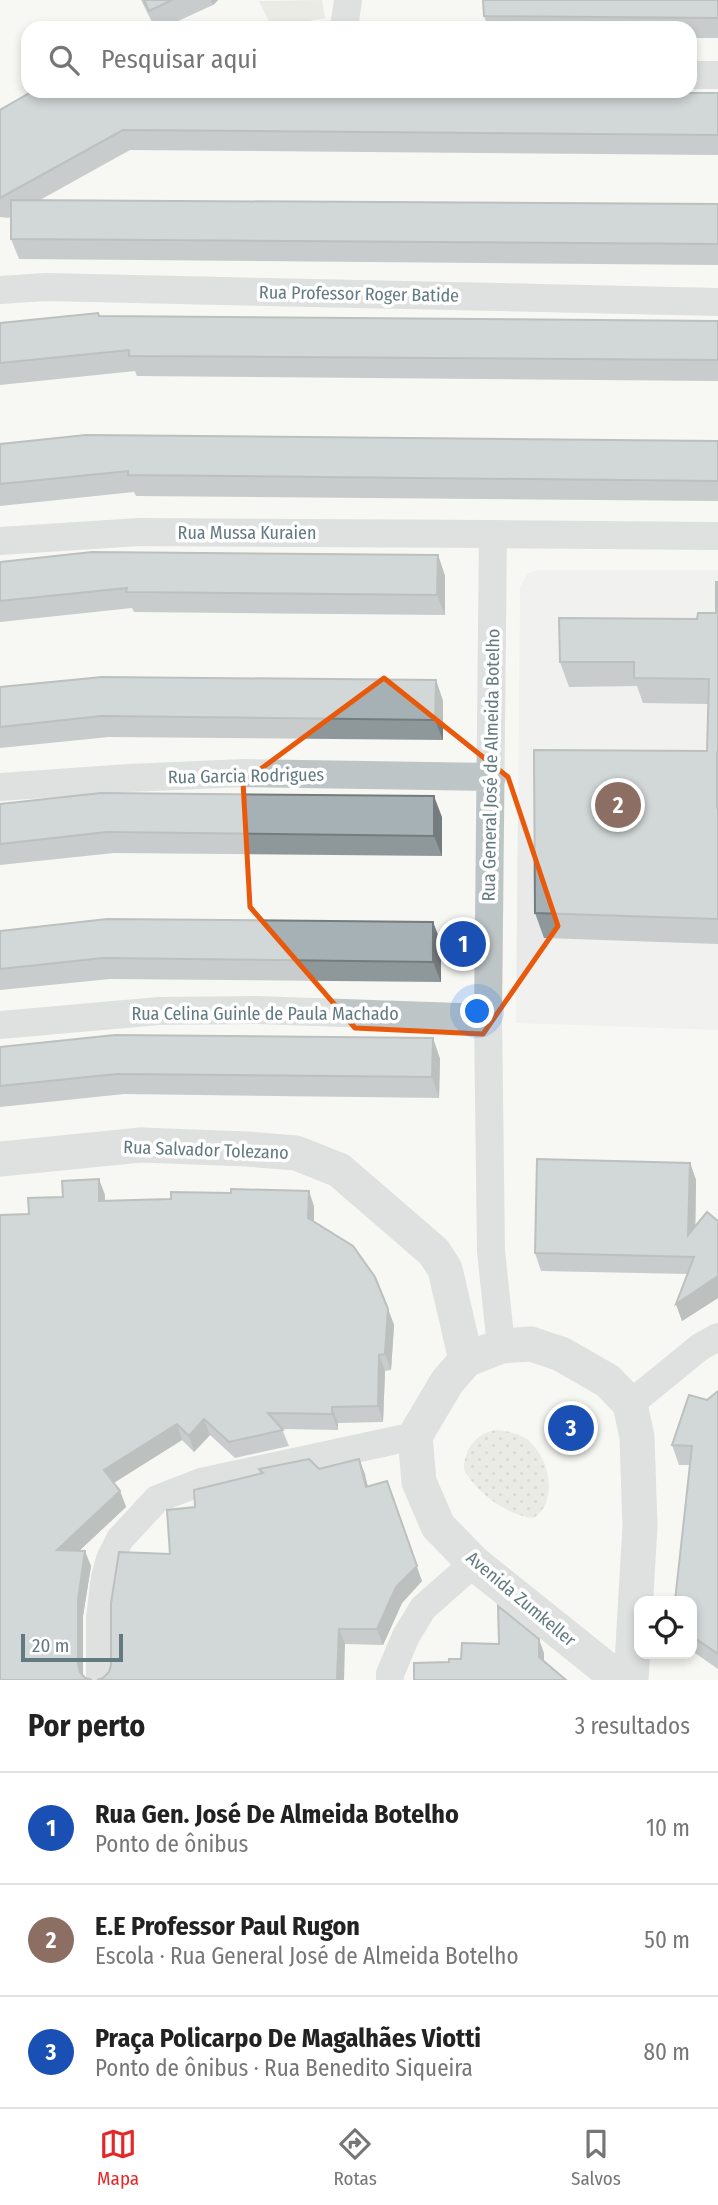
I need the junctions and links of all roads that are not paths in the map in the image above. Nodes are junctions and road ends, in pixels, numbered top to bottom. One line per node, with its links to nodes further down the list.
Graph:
1 (348, 0): 2 (street)
2 (345, 21)
3 (697, 75): 4 (street)
4 (718, 75)
5 (0, 290): 6 (street, Rua Professor Roger Batide)
6 (718, 302)
7 (494, 534): 8 (street); 9 (street, Rua Mussa Kuraien); 10 (street, Rua General José de Almeida Botelho)
8 (718, 536)
9 (0, 541)
10 (492, 777): 11 (street, Rua Garcia Rodrigues); 12 (street, Rua General José de Almeida Botelho)
11 (0, 787)
12 (488, 1017): 13 (street, Rua Celina Guinle de Paula Machado); 16 (street, Rua General José de Almeida Botelho)
13 (0, 1025)
14 (0, 1159): 17 (street, Rua Salvador Tolezano)
15 (718, 1336): 18 (street)
16 (500, 1346): 17 (street); 18 (street)
17 (466, 1360): 19 (street)
18 (630, 1404): 24 (street)
19 (415, 1436): 20 (street, Avenida Zumkeller); 21 (street)
20 (474, 1563): 22 (street); 23 (street, Avenida Zumkeller)
21 (100, 1680)
22 (390, 1680)
23 (620, 1680)
24 (631, 1680)

